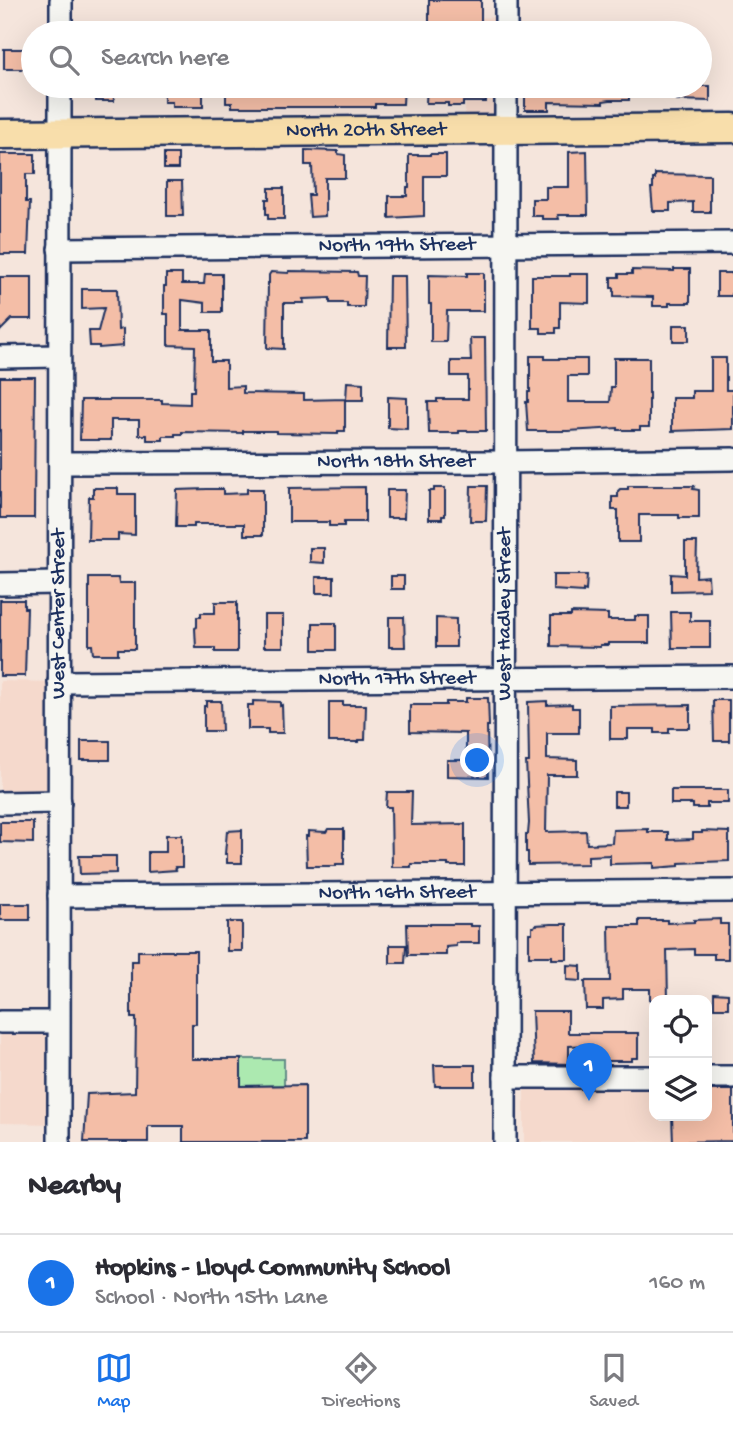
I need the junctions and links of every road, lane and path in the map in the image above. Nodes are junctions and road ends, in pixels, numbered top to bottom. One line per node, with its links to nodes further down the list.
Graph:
1 (61, 0): 3 (street)
2 (506, 0): 4 (street)
3 (61, 21)
4 (506, 21)
5 (60, 98): 9 (street, West Center Street)
6 (506, 98): 8 (street, West Hadley Street)
7 (733, 128): 8 (main road, North 20th Street)
8 (506, 130): 9 (main road, North 20th Street); 12 (street, West Hadley Street)
9 (60, 133): 10 (main road, North 20th Street); 13 (street, West Center Street)
10 (0, 134)
11 (733, 243): 12 (street, North 19th Street)
12 (506, 245): 13 (street, North 19th Street); 17 (street, West Hadley Street)
13 (60, 249): 14 (street, West Center Street)
14 (59, 356): 15 (street); 18 (street, West Center Street)
15 (0, 357)
16 (733, 458): 17 (street, North 18th Street)
17 (504, 461): 18 (street, North 18th Street); 22 (street, West Hadley Street)
18 (60, 463): 19 (street, West Center Street)
19 (59, 583): 20 (street); 23 (street, West Center Street)
20 (0, 584)
21 (733, 677): 22 (street, North 17th Street)
22 (505, 680): 23 (street, North 17th Street); 27 (street, West Hadley Street)
23 (59, 682): 24 (street, West Center Street)
24 (60, 802): 25 (street); 28 (street, West Center Street)
25 (0, 803)
26 (733, 891): 27 (street, North 16th Street)
27 (504, 893): 28 (street, North 16th Street); 31 (street, West Hadley Street)
28 (59, 896): 30 (street, West Center Street)
29 (0, 1022): 30 (street)
30 (58, 1022): 35 (street, West Center Street)
31 (505, 1077): 32 (street); 36 (street, West Hadley Street)
32 (649, 1077)
33 (712, 1077): 34 (street)
34 (733, 1077)
35 (59, 1142)
36 (505, 1142)

